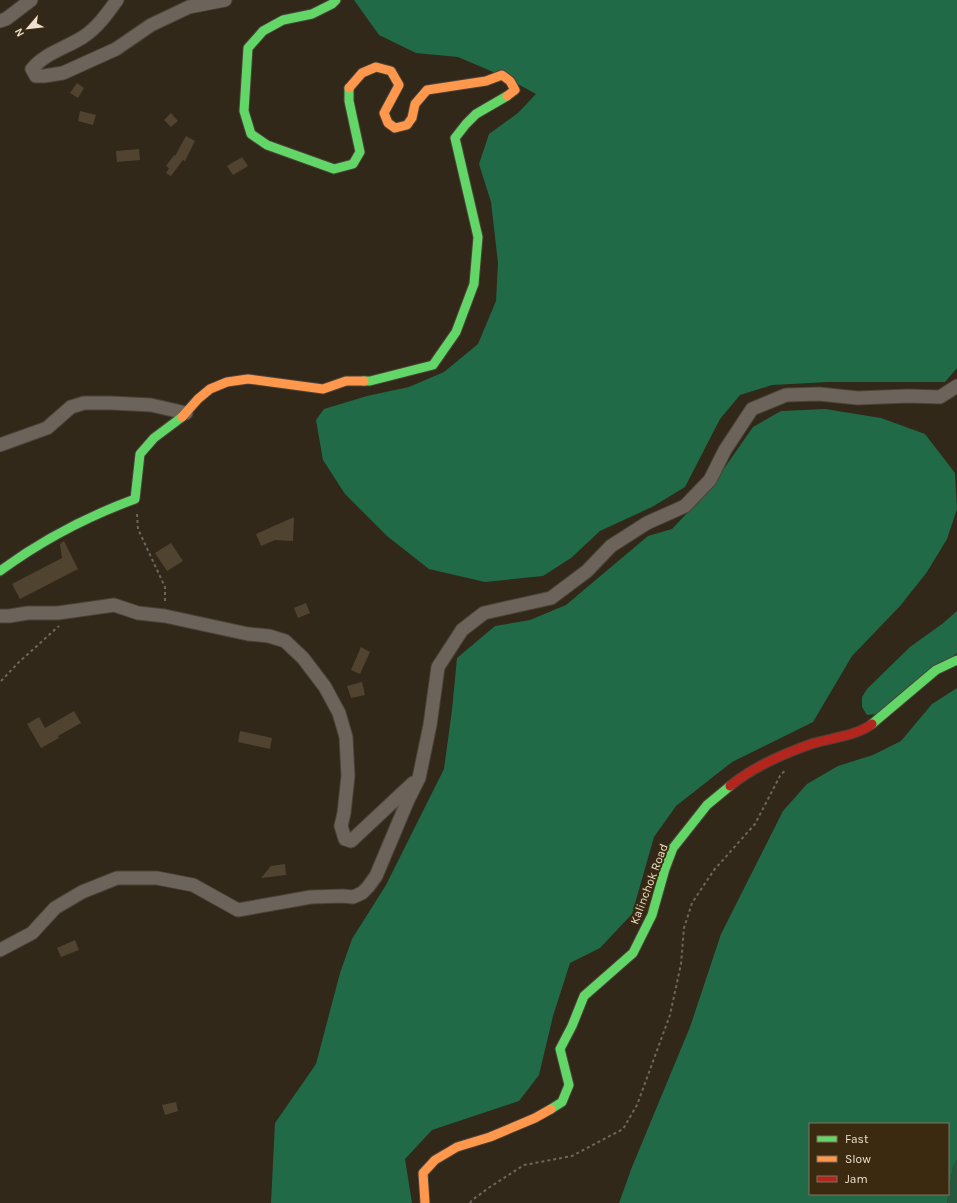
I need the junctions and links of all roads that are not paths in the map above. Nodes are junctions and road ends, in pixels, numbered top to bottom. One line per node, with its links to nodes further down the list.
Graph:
1 (31, 0): 5 (street)
2 (117, 0): 3 (street)
3 (225, 0)
4 (336, 0): 7 (street)
5 (0, 21)
6 (957, 386): 12 (street)
7 (186, 413): 8 (street); 9 (street)
8 (0, 445)
9 (0, 571)
10 (0, 616): 12 (street)
11 (957, 660): 14 (street, Kalinchok Road)
12 (419, 778): 13 (street)
13 (0, 950)
14 (425, 1203)

